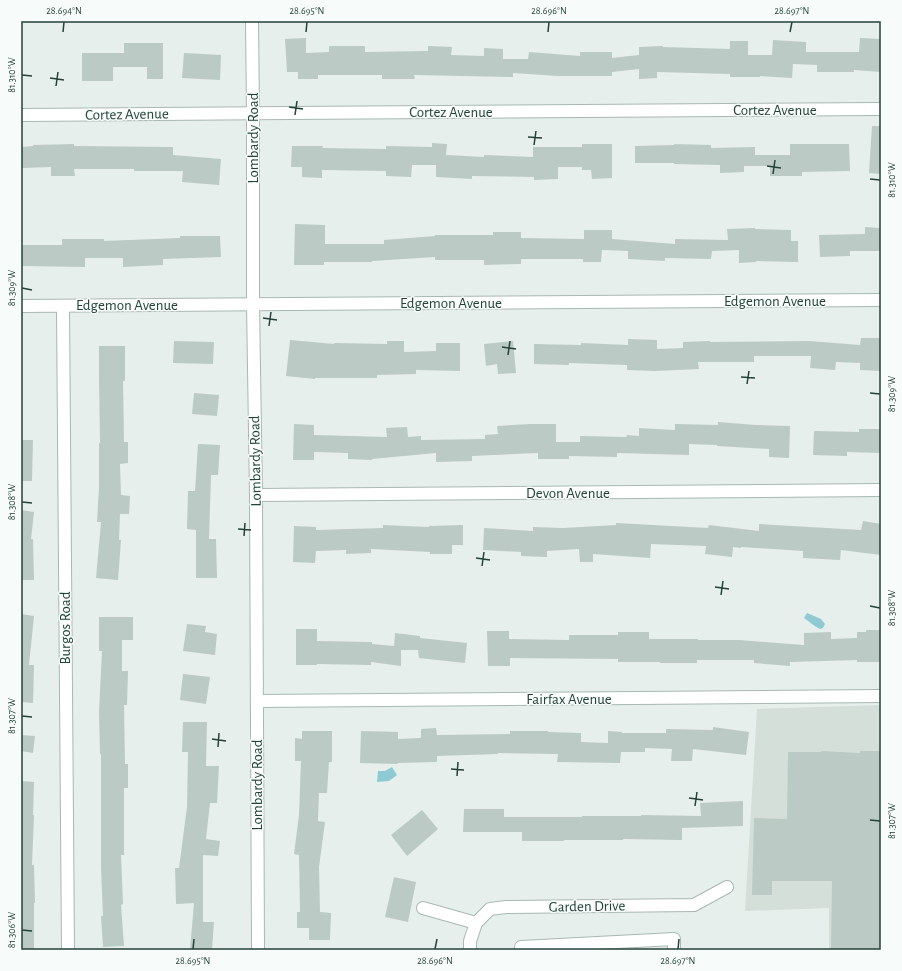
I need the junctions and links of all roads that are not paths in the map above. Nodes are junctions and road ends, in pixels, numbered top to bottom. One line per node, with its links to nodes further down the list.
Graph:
1 (252, 21): 3 (street, Lombardy Road)
2 (881, 109): 3 (street, Cortez Avenue)
3 (253, 113): 4 (street, Cortez Avenue); 6 (street, Lombardy Road)
4 (21, 115)
5 (881, 300): 6 (street, Edgemon Avenue)
6 (253, 304): 8 (street, Edgemon Avenue); 10 (street, Lombardy Road)
7 (21, 306): 8 (street, Edgemon Avenue)
8 (63, 306): 16 (street, Burgos Road)
9 (881, 490): 10 (street, Devon Avenue)
10 (256, 495): 12 (street, Lombardy Road)
11 (881, 696): 12 (street, Fairfax Avenue)
12 (257, 701): 17 (street, Lombardy Road)
13 (726, 887): 15 (street, Garden Drive)
14 (423, 908): 15 (street)
15 (476, 923): 18 (street, Garden Drive)
16 (68, 950)
17 (258, 950)
18 (470, 950)
19 (521, 950): 20 (street)
20 (674, 950)

